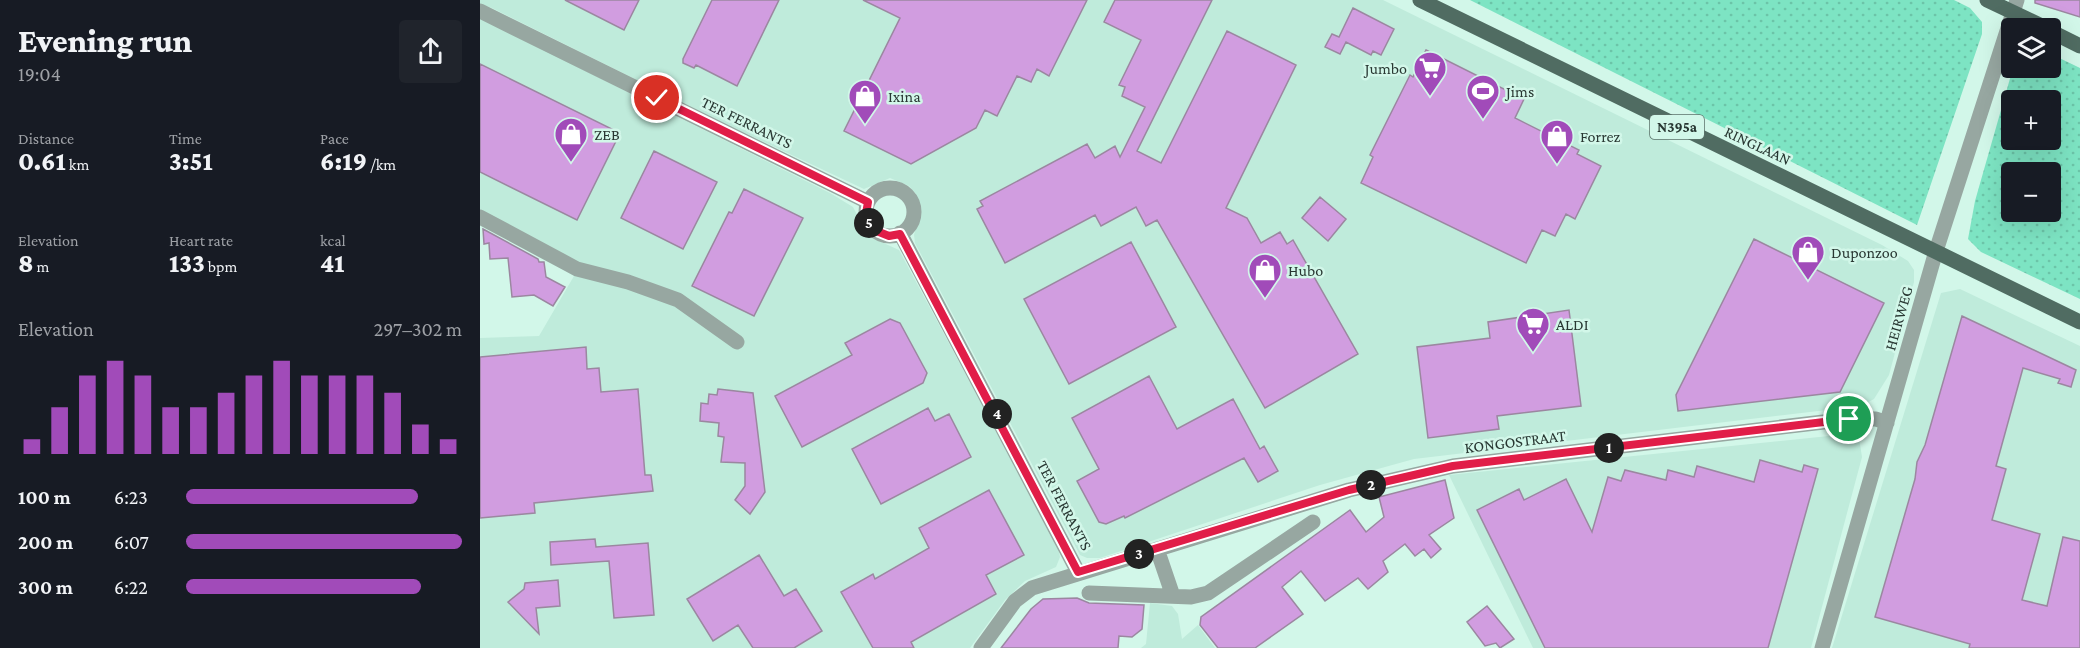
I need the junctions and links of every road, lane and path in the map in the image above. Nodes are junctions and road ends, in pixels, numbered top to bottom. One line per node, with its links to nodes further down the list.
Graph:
1 (1420, 0): 11 (main road, RINGLAAN / N395a)
2 (1987, 0): 3 (main road)
3 (2015, 6): 5 (main road); 11 (street, HEIRWEG)
4 (480, 11): 8 (street, TER FERRANTS)
5 (2032, 18)
6 (2061, 36): 7 (main road)
7 (2080, 46)
8 (868, 202): 10 (street); 10 (street)
9 (480, 217): 13 (street)
10 (900, 234): 17 (street, TER FERRANTS)
11 (1936, 251): 12 (main road, RINGLAAN / N395a); 14 (street, HEIRWEG)
12 (2080, 322)
13 (738, 342)
14 (1887, 423): 16 (street, KONGOSTRAAT); 21 (street, HEIRWEG)
15 (1313, 522): 19 (street)
16 (1157, 549): 17 (street, KONGOSTRAAT); 19 (street)
17 (1078, 572): 20 (street, KONGOSTRAAT)
18 (1089, 594): 19 (street)
19 (1173, 596)
20 (981, 648)
21 (1822, 648)

